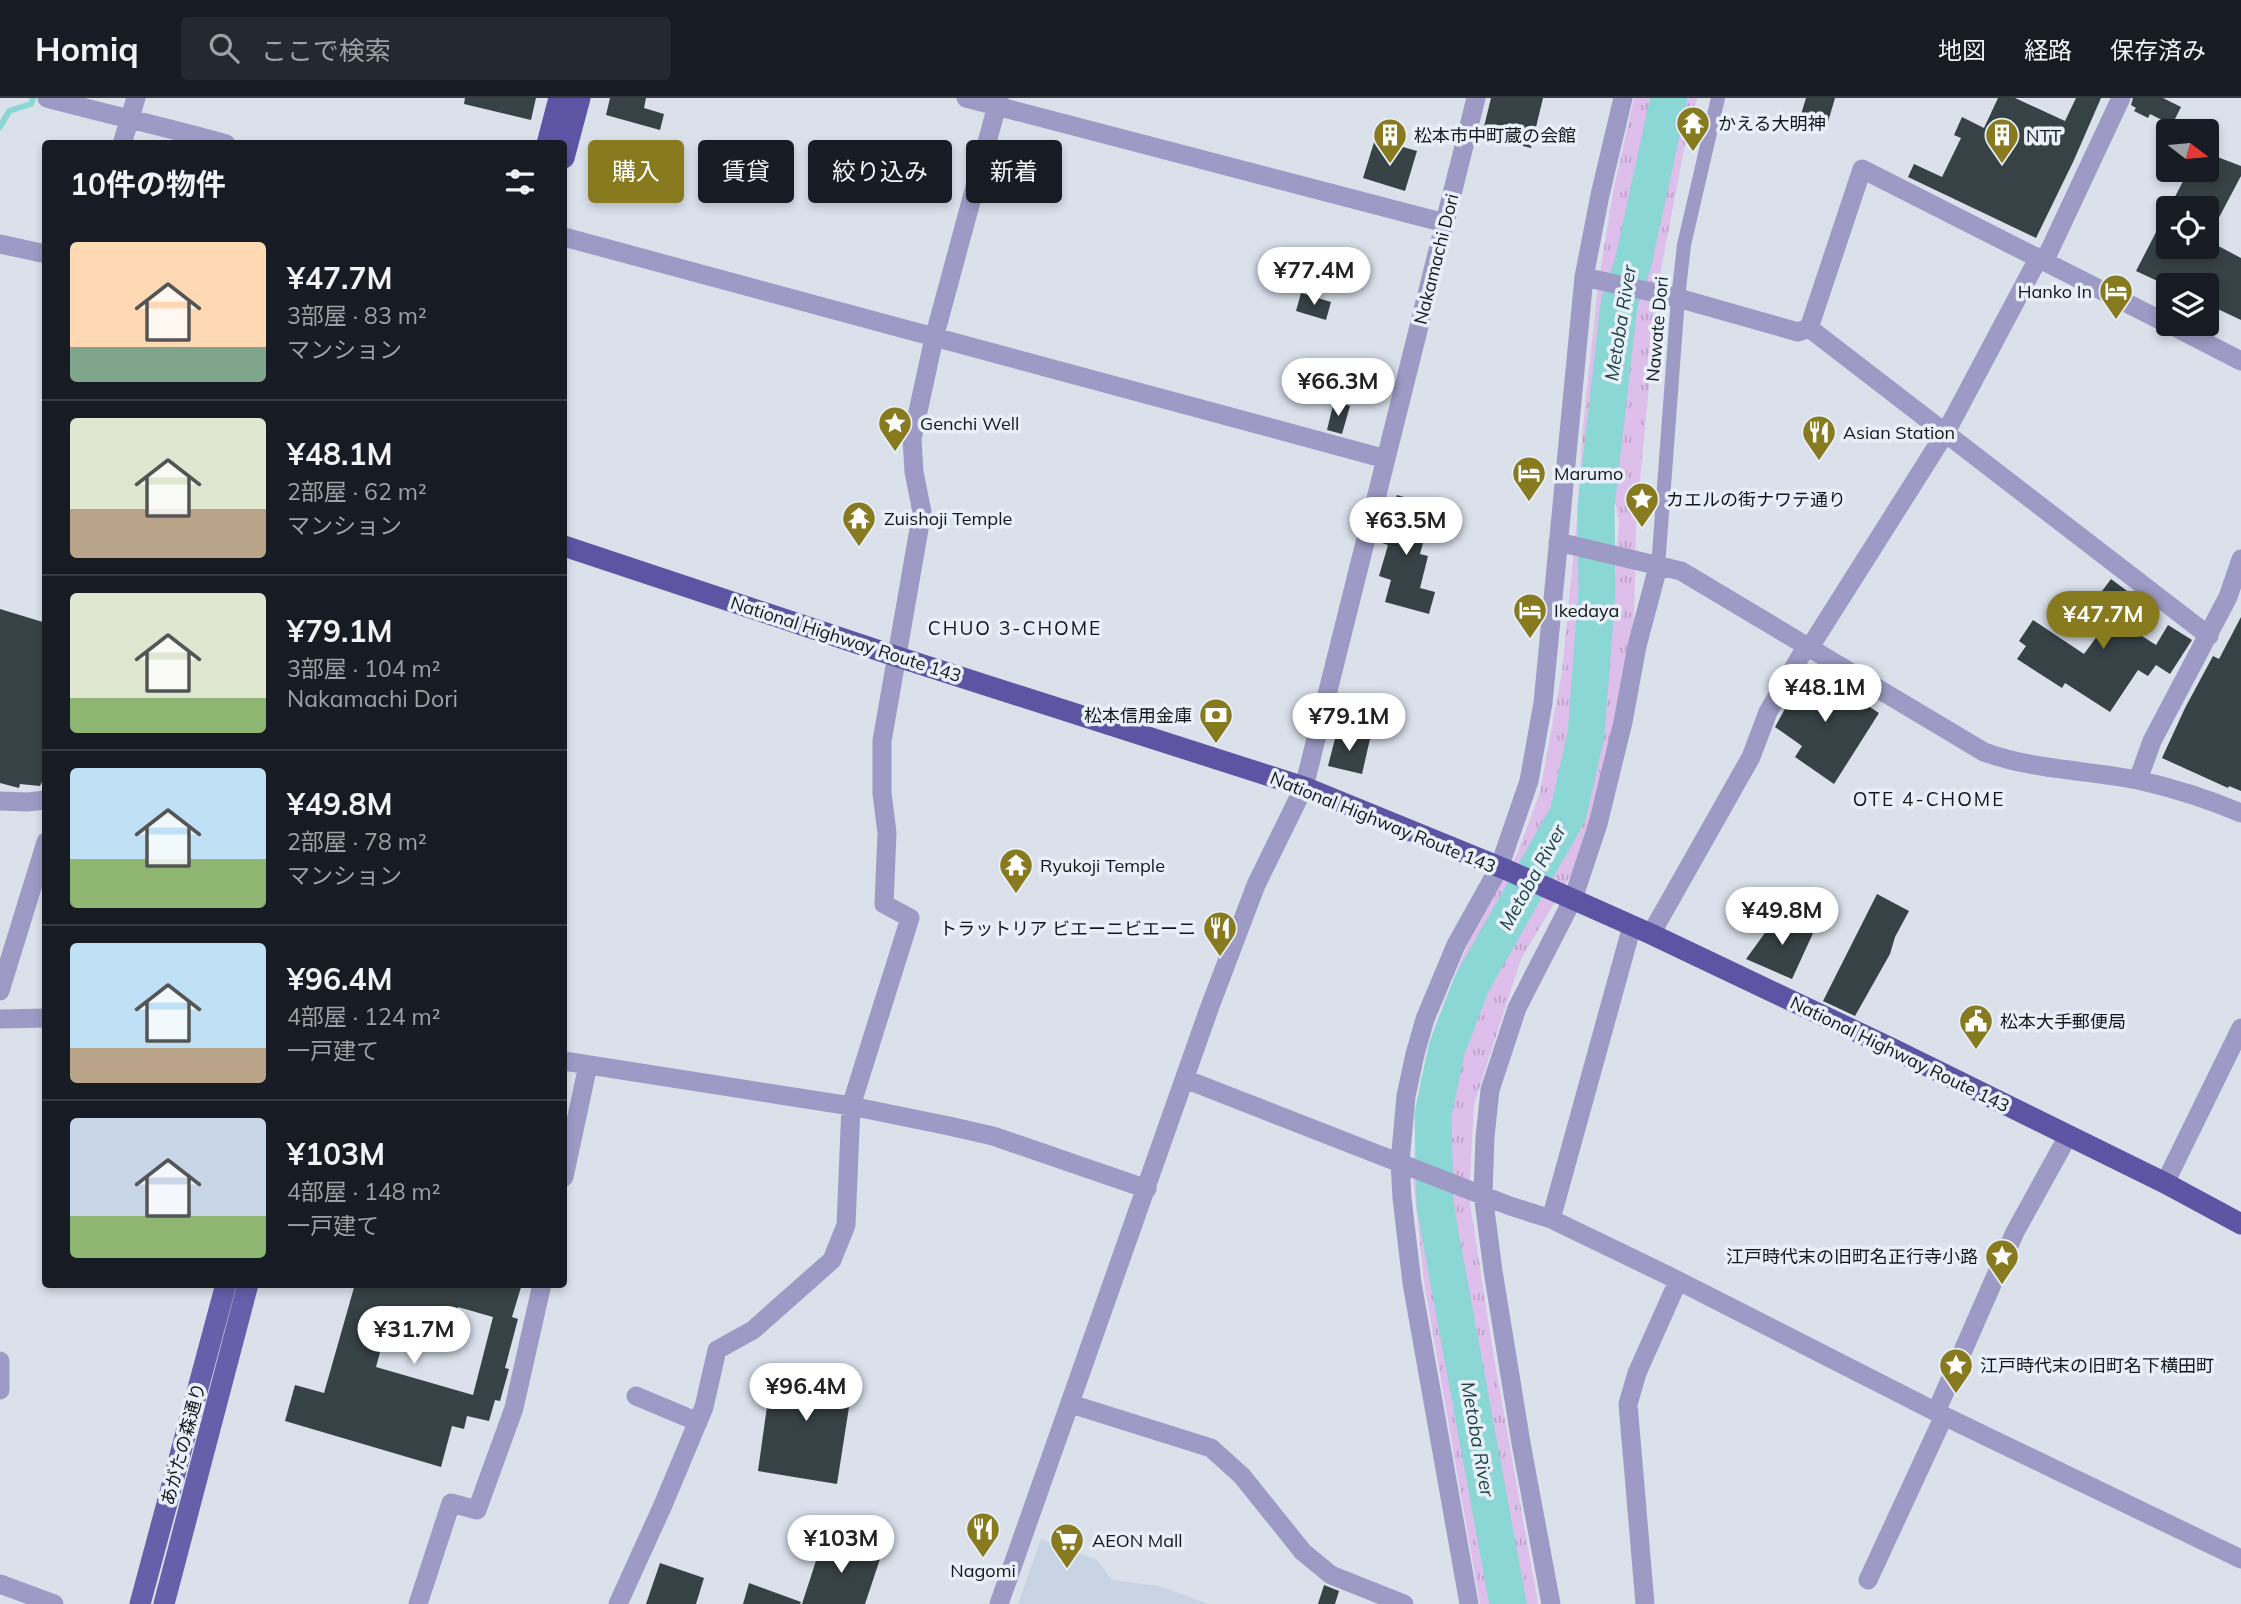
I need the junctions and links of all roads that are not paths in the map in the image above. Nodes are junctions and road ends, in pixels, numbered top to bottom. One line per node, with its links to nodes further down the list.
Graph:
1 (47, 98): 11 (street)
2 (136, 98): 11 (street)
3 (559, 98): 14 (highway)
4 (580, 98): 15 (highway)
5 (966, 98): 10 (street)
6 (1476, 98): 16 (street, Nakamachi Dori)
7 (1623, 98): 21 (street)
8 (1718, 98): 22 (street, Nawate Dori)
9 (2121, 98): 20 (street)
10 (998, 102): 16 (street); 26 (street)
11 (129, 120): 12 (street); 13 (street)
12 (123, 140)
13 (212, 140)
14 (548, 140)
15 (567, 147)
16 (1445, 223): 29 (street, Nakamachi Dori)
17 (567, 238): 26 (street)
18 (0, 244): 19 (street)
19 (42, 253)
20 (2042, 259): 23 (street); 24 (street); 28 (street)
21 (1589, 278): 22 (street); 30 (street)
22 (1671, 297): 24 (street); 33 (street, Nawate Dori)
23 (2156, 318)
24 (1810, 328): 28 (street)
25 (2192, 336): 27 (street)
26 (934, 338): 29 (street); 36 (street)
27 (2241, 361)
28 (1946, 432): 34 (street); 35 (street)
29 (1386, 459): 38 (street, Nakamachi Dori)
30 (1564, 544): 33 (street); 43 (street)
31 (567, 547): 36 (highway, National Highway Route 143)
32 (2241, 559): 34 (street)
33 (1658, 566): 35 (street); 44 (street)
34 (2208, 636): 37 (street)
35 (1808, 646): 37 (street); 45 (street)
36 (898, 657): 38 (highway, National Highway Route 143); 54 (street)
37 (2138, 780): 41 (street)
38 (1304, 787): 43 (highway, National Highway Route 143); 53 (street, Nakamachi Dori)
39 (42, 800): 40 (street)
40 (0, 801)
41 (2241, 813)
42 (42, 855): 46 (street)
43 (1503, 869): 44 (highway, National Highway Route 143); 57 (street)
44 (1570, 897): 45 (highway, National Highway Route 143); 60 (street)
45 (1641, 930): 55 (highway, National Highway Route 143); 61 (street)
46 (0, 991)
47 (42, 1018): 48 (street)
48 (0, 1019)
49 (2241, 1028): 50 (street)
50 (2234, 1060): 58 (street)
51 (567, 1061): 52 (street)
52 (588, 1065): 54 (street); 56 (street)
53 (1185, 1079): 57 (street); 59 (street, Nakamachi Dori)
54 (850, 1106): 59 (street); 72 (street)
55 (2068, 1136): 58 (highway, National Highway Route 143); 71 (street)
56 (567, 1163)
57 (1404, 1164): 60 (street); 83 (street)
58 (2165, 1184): 62 (highway, National Highway Route 143)
59 (1147, 1189): 70 (street, Nakamachi Dori)
60 (1479, 1193): 61 (street); 84 (street)
61 (1551, 1219): 63 (street)
62 (2241, 1224)
63 (1678, 1281): 71 (street); 85 (street)
64 (225, 1288): 77 (main road, あがたの森通り)
65 (247, 1288): 78 (main road, あがたの森通り)
66 (541, 1288): 79 (street)
67 (0, 1361): 68 (street)
68 (0, 1390)
69 (636, 1396): 72 (street)
70 (1070, 1404): 81 (street, Nakamachi Dori); 82 (street)
71 (1940, 1414): 73 (street); 74 (street)
72 (698, 1422): 80 (street)
73 (2241, 1559)
74 (1868, 1580)
75 (0, 1584): 76 (street)
76 (54, 1604)
77 (140, 1604)
78 (164, 1604)
79 (418, 1604)
80 (618, 1604)
81 (999, 1604)
82 (1404, 1604)
83 (1469, 1604)
84 (1551, 1604)
85 (1645, 1604)

